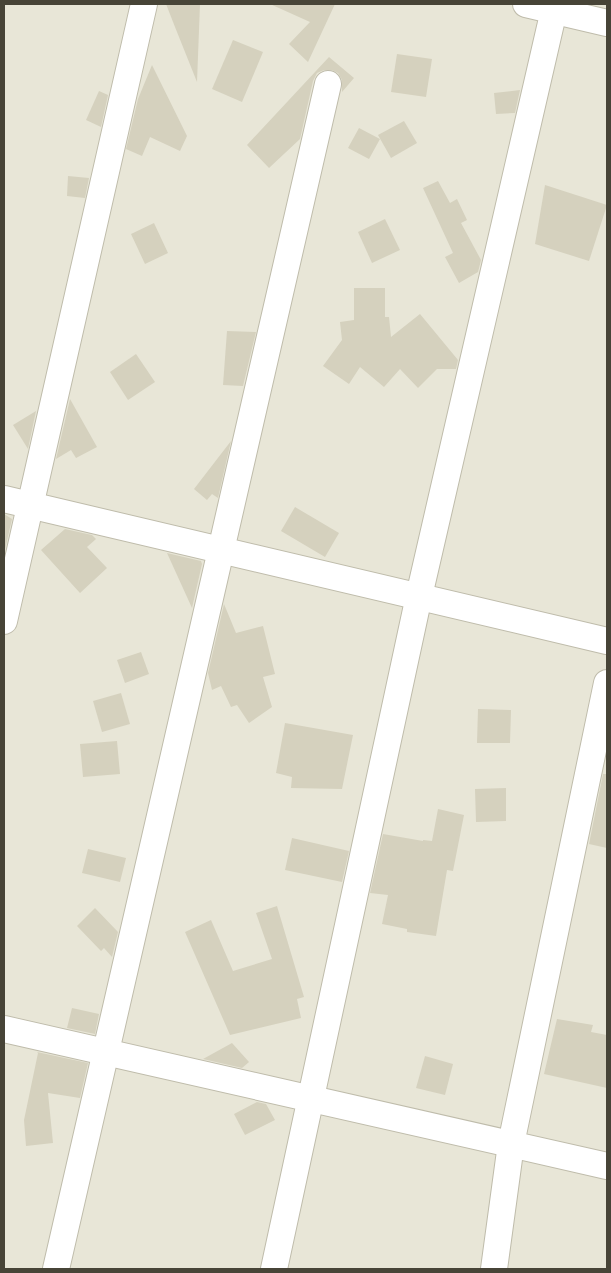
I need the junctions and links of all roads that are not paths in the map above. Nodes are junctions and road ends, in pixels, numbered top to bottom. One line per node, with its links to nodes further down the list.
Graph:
1 (144, 4): 7 (street)
2 (526, 4): 3 (street)
3 (554, 10): 4 (street); 8 (street)
4 (607, 22)
5 (328, 84): 16 (street)
6 (4, 499): 7 (street)
7 (31, 506): 8 (street); 9 (street)
8 (419, 596): 10 (street); 13 (street)
9 (4, 621)
10 (607, 641)
11 (607, 684): 14 (street)
12 (4, 1029): 13 (street)
13 (311, 1099): 14 (street); 17 (street)
14 (511, 1144): 15 (street); 18 (street)
15 (607, 1166)
16 (56, 1269)
17 (274, 1269)
18 (494, 1269)

